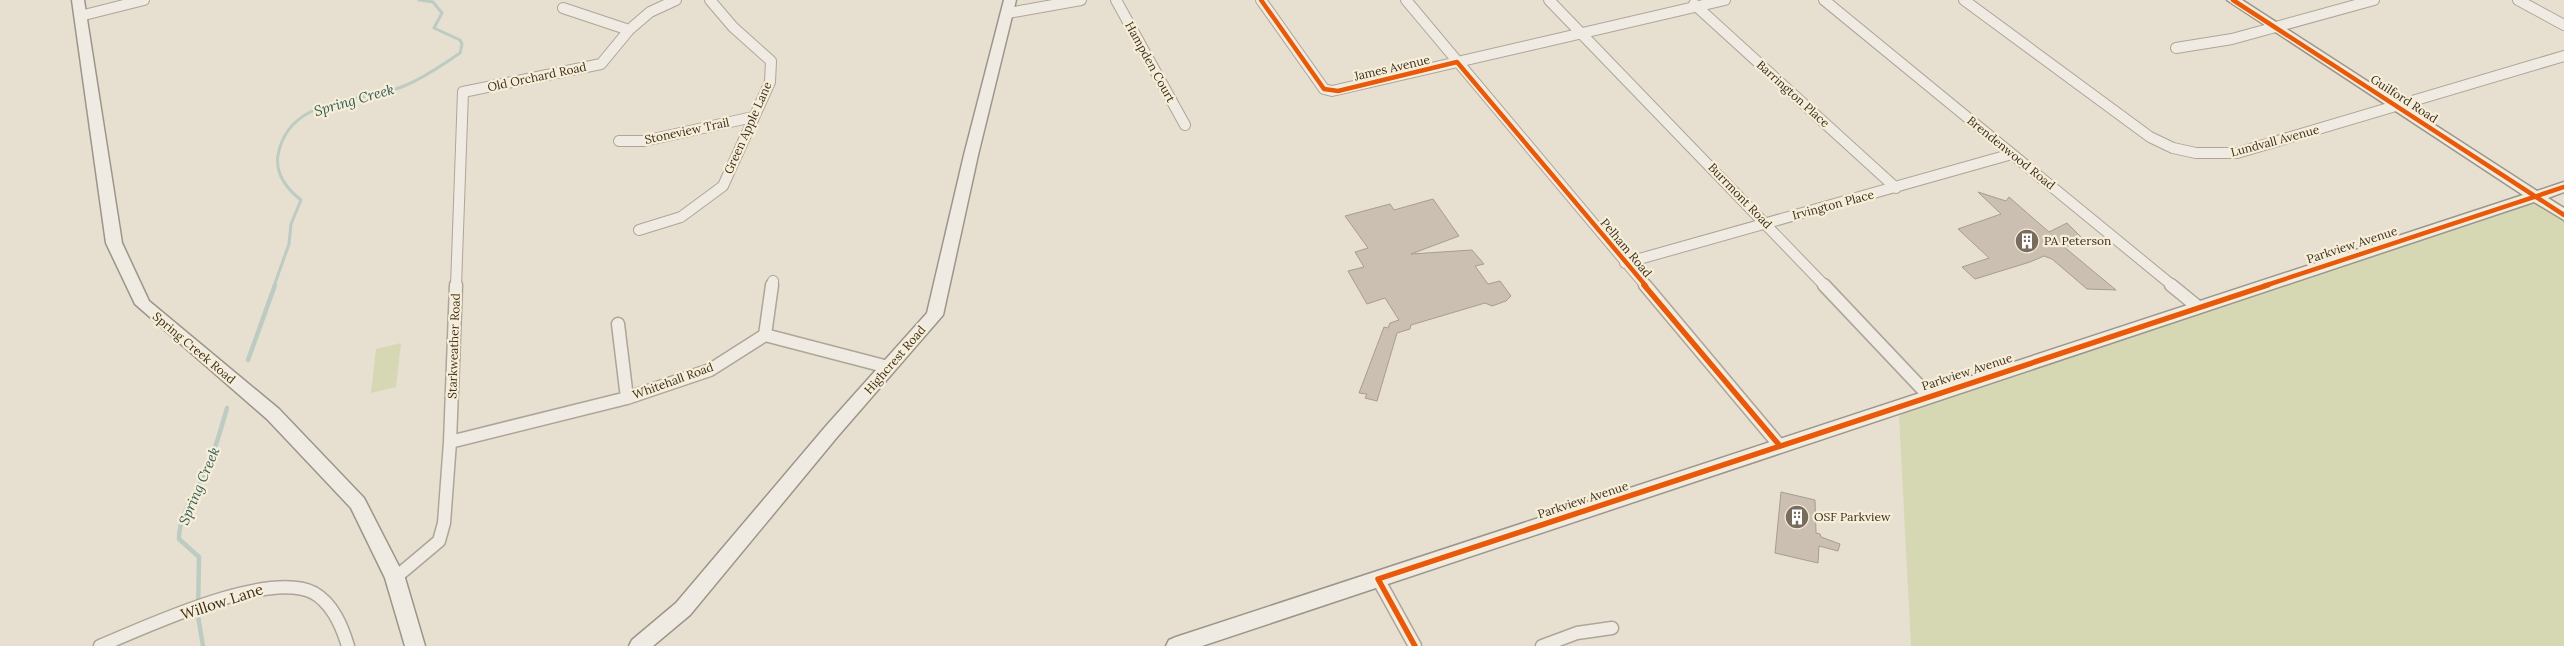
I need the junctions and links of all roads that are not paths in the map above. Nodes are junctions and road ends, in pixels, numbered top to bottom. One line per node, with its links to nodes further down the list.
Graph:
1 (144, 0): 17 (street)
2 (676, 0): 21 (street, Old Orchard Road)
3 (710, 0): 28 (street, Green Apple Lane)
4 (1081, 0): 16 (street)
5 (1116, 0): 29 (street, Hampden Court)
6 (1261, 0): 25 (street, James Avenue)
7 (1406, 0): 25 (street, Pelham Road)
8 (1549, 0): 22 (street, Burrmont Road)
9 (1725, 0): 15 (street, James Avenue)
10 (1824, 0): 31 (street, Brendenwood Road)
11 (1964, 0): 27 (street, Lundvall Avenue)
12 (2233, 0): 20 (street, Guilford Road)
13 (2374, 0): 20 (street)
14 (2518, 0): 19 (street)
15 (1693, 3): 22 (street, James Avenue); 33 (street, Barrington Place)
16 (1009, 6): 43 (street, Highcrest Road)
17 (79, 8): 48 (street, Spring Creek Road)
18 (563, 8): 21 (street)
19 (2564, 25)
20 (2275, 27): 23 (street); 27 (street, Guilford Road)
21 (629, 30): 26 (street, Old Orchard Road)
22 (1582, 34): 25 (street, James Avenue); 36 (street, Burrmont Road)
23 (2176, 48)
24 (2564, 56): 27 (street, Lundvall Avenue)
25 (1457, 62): 38 (street, Pelham Road)
26 (463, 92): 46 (street, Starkweather Road)
27 (2397, 106): 34 (street, Guilford Road)
28 (753, 117): 30 (street, Stoneview Trail); 37 (street, Green Apple Lane)
29 (1185, 125)
30 (619, 141)
31 (2012, 154): 33 (street, Irvington Place); 40 (street, Brendenwood Road)
32 (2564, 187): 34 (street, Parkview Avenue)
33 (1896, 188): 36 (street, Irvington Place)
34 (2535, 196): 35 (street, Guilford Road); 40 (street, Parkview Avenue)
35 (2564, 214)
36 (1766, 223): 38 (street, Irvington Place); 44 (street, Burrmont Road)
37 (639, 230)
38 (1625, 263): 47 (street, Pelham Road)
39 (773, 281): 42 (street)
40 (2198, 307): 44 (street, Parkview Avenue)
41 (618, 324): 45 (street)
42 (764, 335): 43 (street); 45 (street, Whitehall Road)
43 (888, 367): 54 (street, Highcrest Road)
44 (1929, 396): 47 (street, Parkview Avenue)
45 (627, 398): 46 (street, Whitehall Road)
46 (450, 442): 48 (street, Starkweather Road)
47 (1780, 446): 49 (street, Parkview Avenue)
48 (395, 578): 53 (street, Spring Creek Road)
49 (1378, 579): 55 (street, Parkview Avenue); 56 (street)
50 (1612, 628): 57 (street)
51 (100, 646): 52 (street, Willow Lane)
52 (348, 646)
53 (415, 646)
54 (639, 646)
55 (1176, 646)
56 (1415, 646)
57 (1542, 646)

